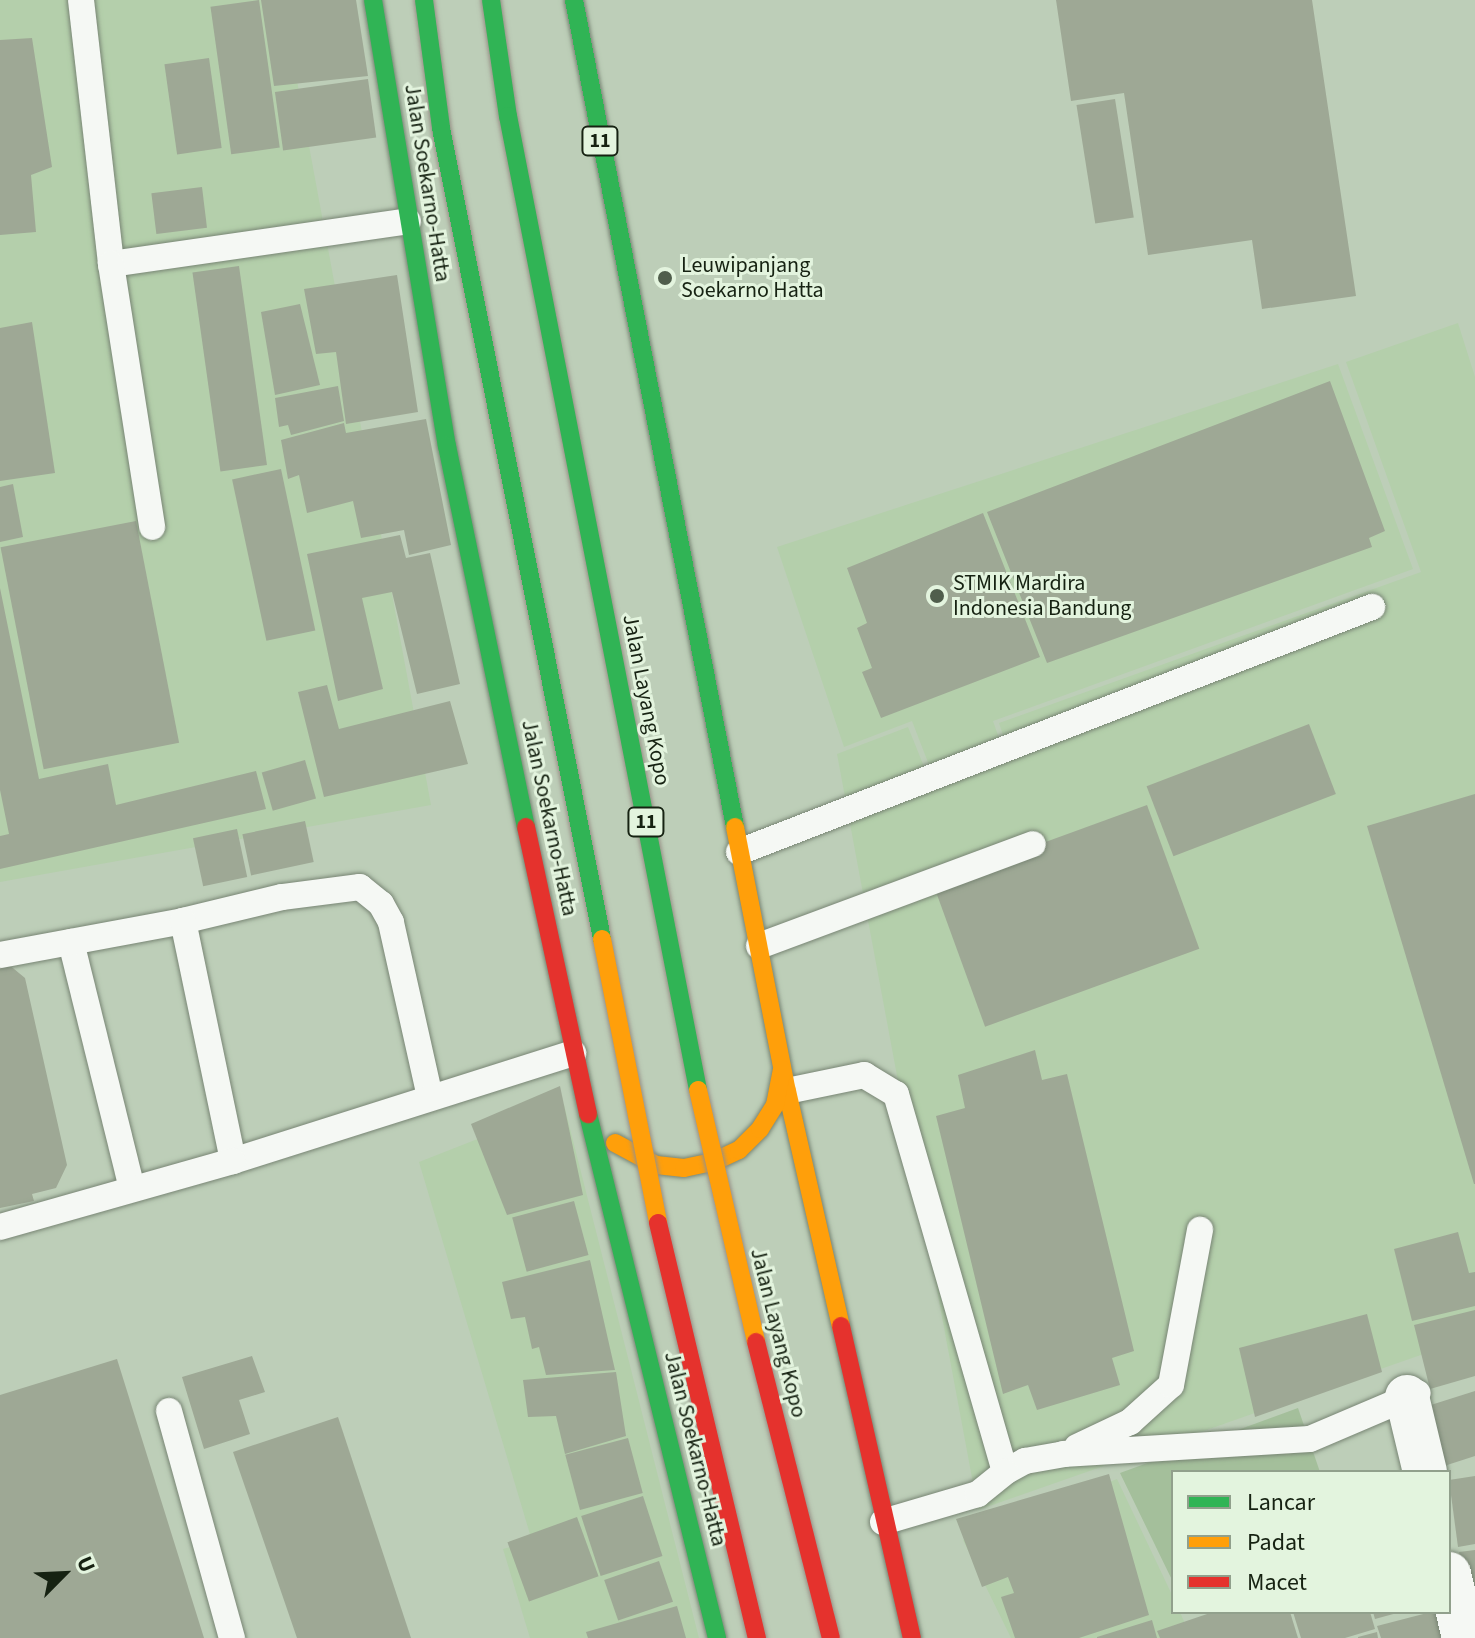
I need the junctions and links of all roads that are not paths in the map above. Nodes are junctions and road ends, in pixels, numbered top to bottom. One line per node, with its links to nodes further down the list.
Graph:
1 (81, 0): 7 (lane)
2 (373, 0): 6 (highway, Jalan Soekarno-Hatta)
3 (424, 0): 35 (highway, bridge)
4 (491, 0): 36 (highway, Jalan Layang Kopo / 11, bridge)
5 (574, 0): 11 (highway, 11)
6 (408, 221): 7 (lane); 17 (highway, Jalan Soekarno-Hatta)
7 (111, 264): 8 (lane)
8 (152, 527)
9 (1372, 607): 11 (lane)
10 (1033, 844): 14 (lane)
11 (739, 852): 14 (highway, 11)
12 (183, 921): 13 (lane); 20 (lane); 21 (lane)
13 (71, 942): 15 (lane); 22 (lane)
14 (759, 946): 16 (highway, 11)
15 (0, 955)
16 (781, 1046): 18 (highway); 19 (highway, 11)
17 (573, 1053): 18 (highway, Jalan Soekarno-Hatta); 20 (lane)
18 (580, 1084): 34 (highway, Jalan Soekarno-Hatta)
19 (787, 1091): 29 (lane); 30 (highway, 11)
20 (430, 1097): 21 (lane)
21 (233, 1161): 22 (lane)
22 (132, 1189): 23 (lane)
23 (0, 1227)
24 (1200, 1230): 27 (lane)
25 (1416, 1394): 27 (lane); 28 (street)
26 (169, 1411): 33 (lane)
27 (1063, 1454): 29 (lane)
28 (1425, 1470)
29 (1005, 1472): 30 (lane)
30 (883, 1522): 31 (highway, 11)
31 (892, 1562): 37 (highway, 11); 38 (highway)
32 (1451, 1583): 39 (street)
33 (232, 1638)
34 (717, 1638)
35 (757, 1638)
36 (831, 1638)
37 (912, 1638)
38 (930, 1638)
39 (1464, 1638)

